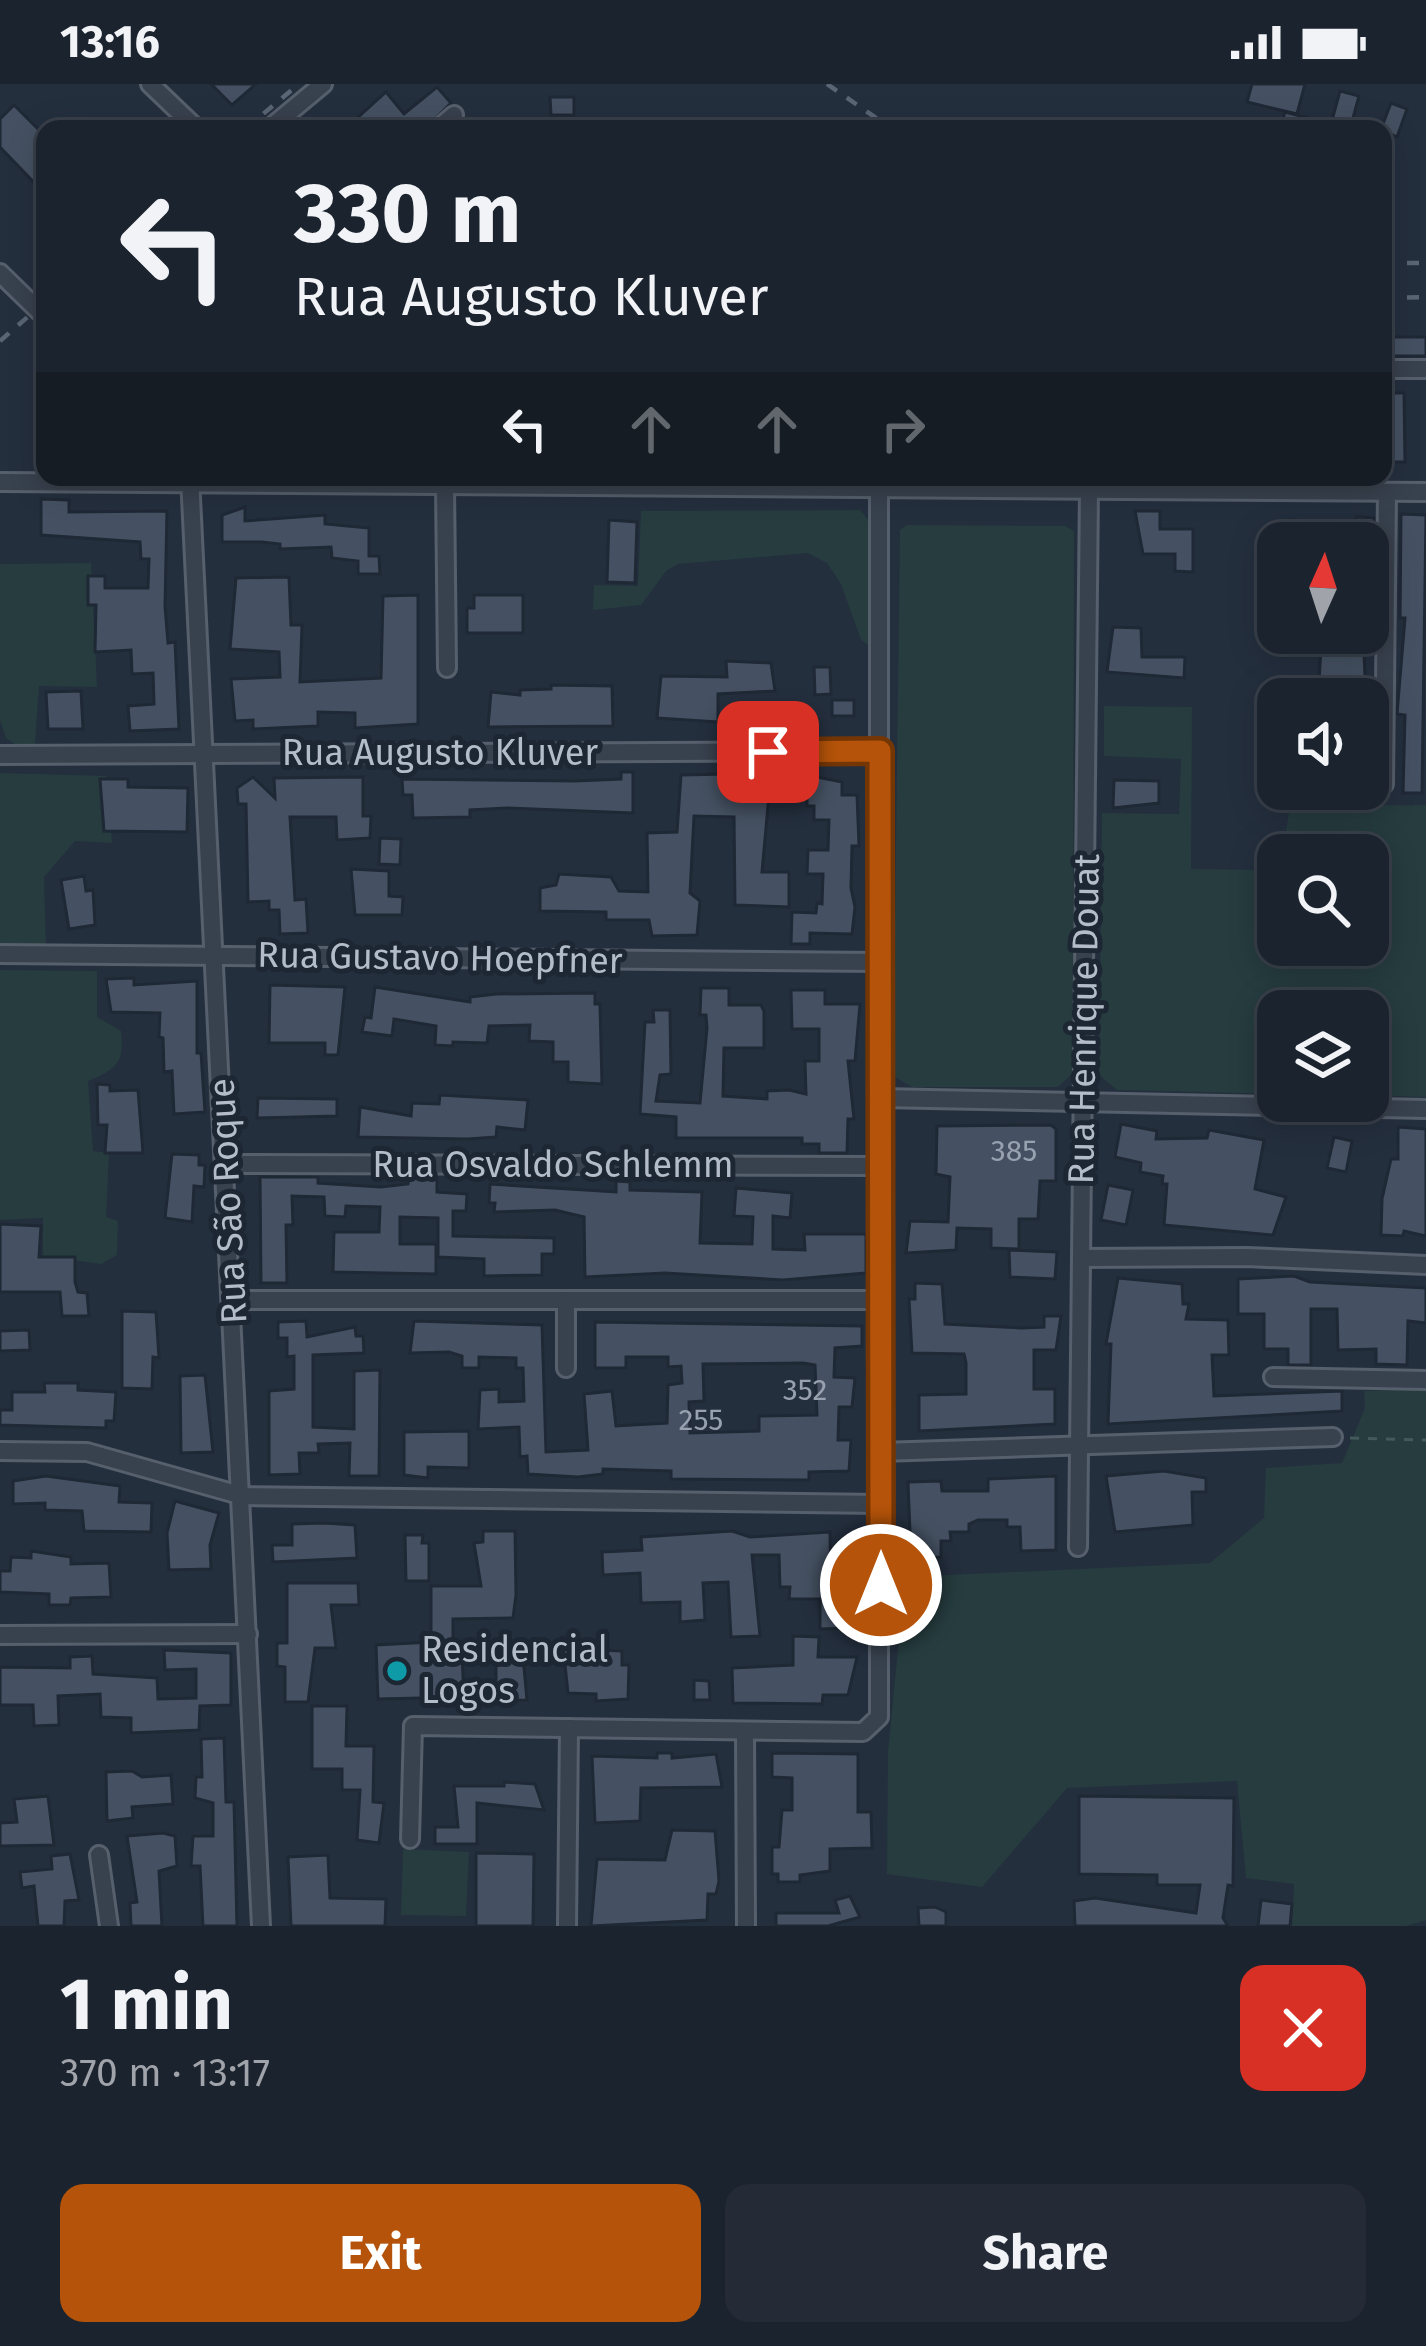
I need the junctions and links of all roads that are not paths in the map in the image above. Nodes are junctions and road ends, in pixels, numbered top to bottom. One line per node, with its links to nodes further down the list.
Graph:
1 (150, 84): 4 (street)
2 (323, 84): 5 (street)
3 (454, 115): 6 (street)
4 (188, 120)
5 (280, 120)
6 (448, 120)
7 (0, 273): 8 (street)
8 (36, 308)
9 (1392, 369): 10 (street)
10 (1426, 369)
11 (0, 482): 12 (street)
12 (36, 482)
13 (192, 486): 29 (street, Rua São Roque)
14 (247, 486): 15 (street)
15 (445, 486): 25 (street)
16 (746, 486): 21 (street)
17 (918, 486): 21 (street)
18 (1013, 486): 22 (street)
19 (1158, 486): 22 (street)
20 (1241, 486): 23 (street)
21 (879, 489): 27 (street)
22 (1089, 490): 34 (street, Rua Henrique Douat)
23 (1387, 492): 24 (street); 26 (street)
24 (1426, 492)
25 (447, 668)
26 (1385, 678)
27 (880, 751): 29 (street, Rua Augusto Kluver); 32 (street)
28 (0, 754): 29 (street, Rua Augusto Kluver)
29 (208, 754): 31 (street, Rua São Roque)
30 (0, 954): 31 (street, Rua Gustavo Hoepfner)
31 (217, 956): 32 (street, Rua Gustavo Hoepfner); 36 (street, Rua São Roque)
32 (880, 962): 33 (street)
33 (880, 1098): 34 (street); 37 (street)
34 (1083, 1102): 35 (street); 38 (street, Rua Henrique Douat)
35 (1426, 1109)
36 (226, 1164): 37 (street, Rua Osvaldo Schlemm); 40 (street, Rua São Roque)
37 (880, 1166): 42 (street)
38 (1081, 1258): 39 (street); 47 (street, Rua Henrique Douat)
39 (1426, 1265)
40 (232, 1300): 41 (street); 50 (street, Rua São Roque)
41 (566, 1300): 42 (street); 43 (street)
42 (880, 1300): 49 (street)
43 (566, 1367)
44 (1273, 1377): 45 (street)
45 (1426, 1379)
46 (1333, 1437): 47 (street)
47 (1079, 1445): 49 (street); 52 (street, Rua Henrique Douat)
48 (0, 1450): 50 (street)
49 (881, 1452): 51 (street)
50 (243, 1496): 51 (street); 53 (street, Rua São Roque)
51 (881, 1504): 56 (street)
52 (1078, 1547)
53 (248, 1634): 54 (street); 60 (street, Rua São Roque)
54 (0, 1635)
55 (569, 1728): 56 (street); 57 (street); 61 (street)
56 (745, 1731): 62 (street)
57 (410, 1839)
58 (99, 1856): 59 (street)
59 (109, 1926)
60 (261, 1926)
61 (567, 1926)
62 (746, 1926)

